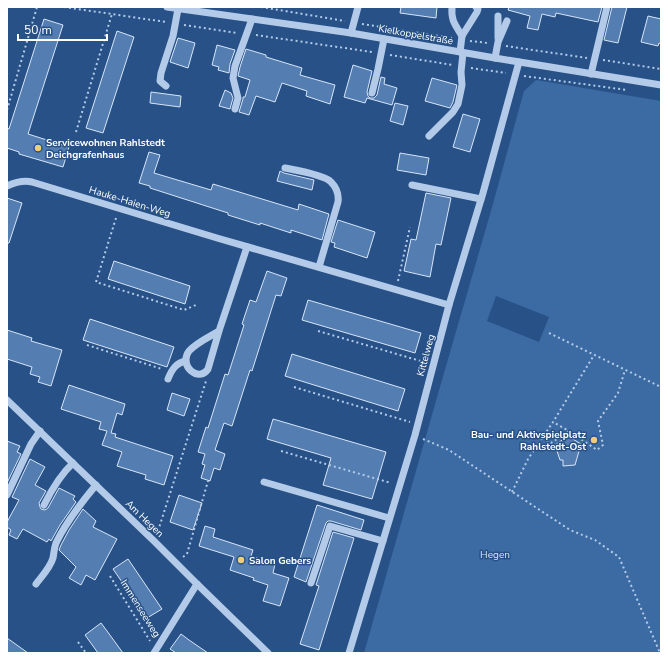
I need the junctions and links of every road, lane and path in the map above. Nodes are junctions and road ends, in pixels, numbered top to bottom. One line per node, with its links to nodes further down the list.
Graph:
1 (37, 7): 31 (path)
2 (64, 7): 9 (path)
3 (168, 7): 8 (street, Kielkoppelstraße)
4 (358, 7): 14 (street)
5 (452, 7): 16 (street)
6 (476, 7): 16 (street)
7 (606, 7): 24 (street)
8 (178, 9): 11 (street, Kielkoppelstraße); 13 (street)
9 (112, 14): 13 (path); 32 (path)
10 (498, 16): 18 (street)
11 (252, 19): 14 (street, Kielkoppelstraße); 15 (street)
12 (507, 21): 18 (street)
13 (175, 24): 15 (path); 27 (street)
14 (351, 33): 17 (street, Kielkoppelstraße)
15 (247, 34): 20 (path); 30 (street)
16 (462, 36): 19 (street)
17 (384, 39): 19 (street, Kielkoppelstraße); 20 (street)
18 (498, 42): 21 (street)
19 (462, 52): 21 (street, Kielkoppelstraße); 23 (street)
20 (381, 54): 23 (path); 29 (street)
21 (495, 58): 22 (street, Kielkoppelstraße)
22 (519, 62): 24 (street, Kielkoppelstraße); 25 (street, Kittelweg)
23 (461, 66): 25 (path); 33 (street)
24 (591, 74): 26 (street, Kielkoppelstraße)
25 (516, 75): 28 (path); 37 (street, Kittelweg)
26 (661, 85)
27 (166, 86)
28 (630, 91)
29 (372, 94)
30 (235, 109)
31 (7, 110)
32 (76, 132)
33 (429, 136)
34 (285, 168): 41 (street)
35 (412, 185): 37 (street)
36 (7, 186): 38 (street, Hauke-Haien-Weg)
37 (481, 199): 44 (street, Kittelweg)
38 (119, 208): 40 (street, Hauke-Haien-Weg); 43 (path)
39 (410, 227): 42 (path)
40 (247, 247): 41 (street, Hauke-Haien-Weg); 45 (street)
41 (319, 267): 42 (street, Hauke-Haien-Weg)
42 (396, 290): 44 (street, Hauke-Haien-Weg)
43 (196, 304)
44 (449, 305): 51 (street, Kittelweg)
45 (219, 331): 50 (street); 54 (street)
46 (318, 332): 51 (path)
47 (549, 333): 49 (path)
48 (87, 345): 52 (path)
49 (594, 355): 53 (path); 59 (path)
50 (186, 361): 54 (street); 55 (street)
51 (433, 365): 60 (street, Kittelweg)
52 (166, 370)
53 (625, 370): 56 (path); 62 (path)
54 (206, 372): 75 (path)
55 (168, 379)
56 (661, 387)
57 (294, 388): 60 (path)
58 (7, 400): 61 (street, Am Hegen)
59 (553, 422): 62 (path); 64 (path)
60 (417, 424): 63 (street, Kittelweg)
61 (40, 431): 66 (street, Am Hegen); 72 (street)
62 (569, 431): 64 (path)
63 (415, 435): 70 (street, Kittelweg); 71 (path)
64 (542, 438): 71 (path)
65 (281, 451): 70 (path)
66 (73, 463): 69 (street, Am Hegen); 73 (street)
67 (208, 481): 77 (path)
68 (264, 482): 74 (street)
69 (96, 485): 75 (street, Am Hegen); 80 (street)
70 (399, 486): 74 (street, Kittelweg)
71 (512, 492): 87 (path)
72 (7, 495)
73 (44, 505)
74 (389, 518): 76 (street, Kittelweg)
75 (154, 541): 77 (street, Am Hegen)
76 (383, 541): 79 (street); 86 (street, Kittelweg)
77 (177, 564): 81 (street, Am Hegen)
78 (110, 576): 83 (path, Immenseeweg)
79 (311, 583)
80 (36, 584)
81 (197, 584): 83 (street, Immenseeweg); 85 (street, Am Hegen)
82 (78, 642): 84 (path)
83 (155, 651)
84 (86, 653)
85 (268, 653)
86 (349, 653)
87 (660, 653)

